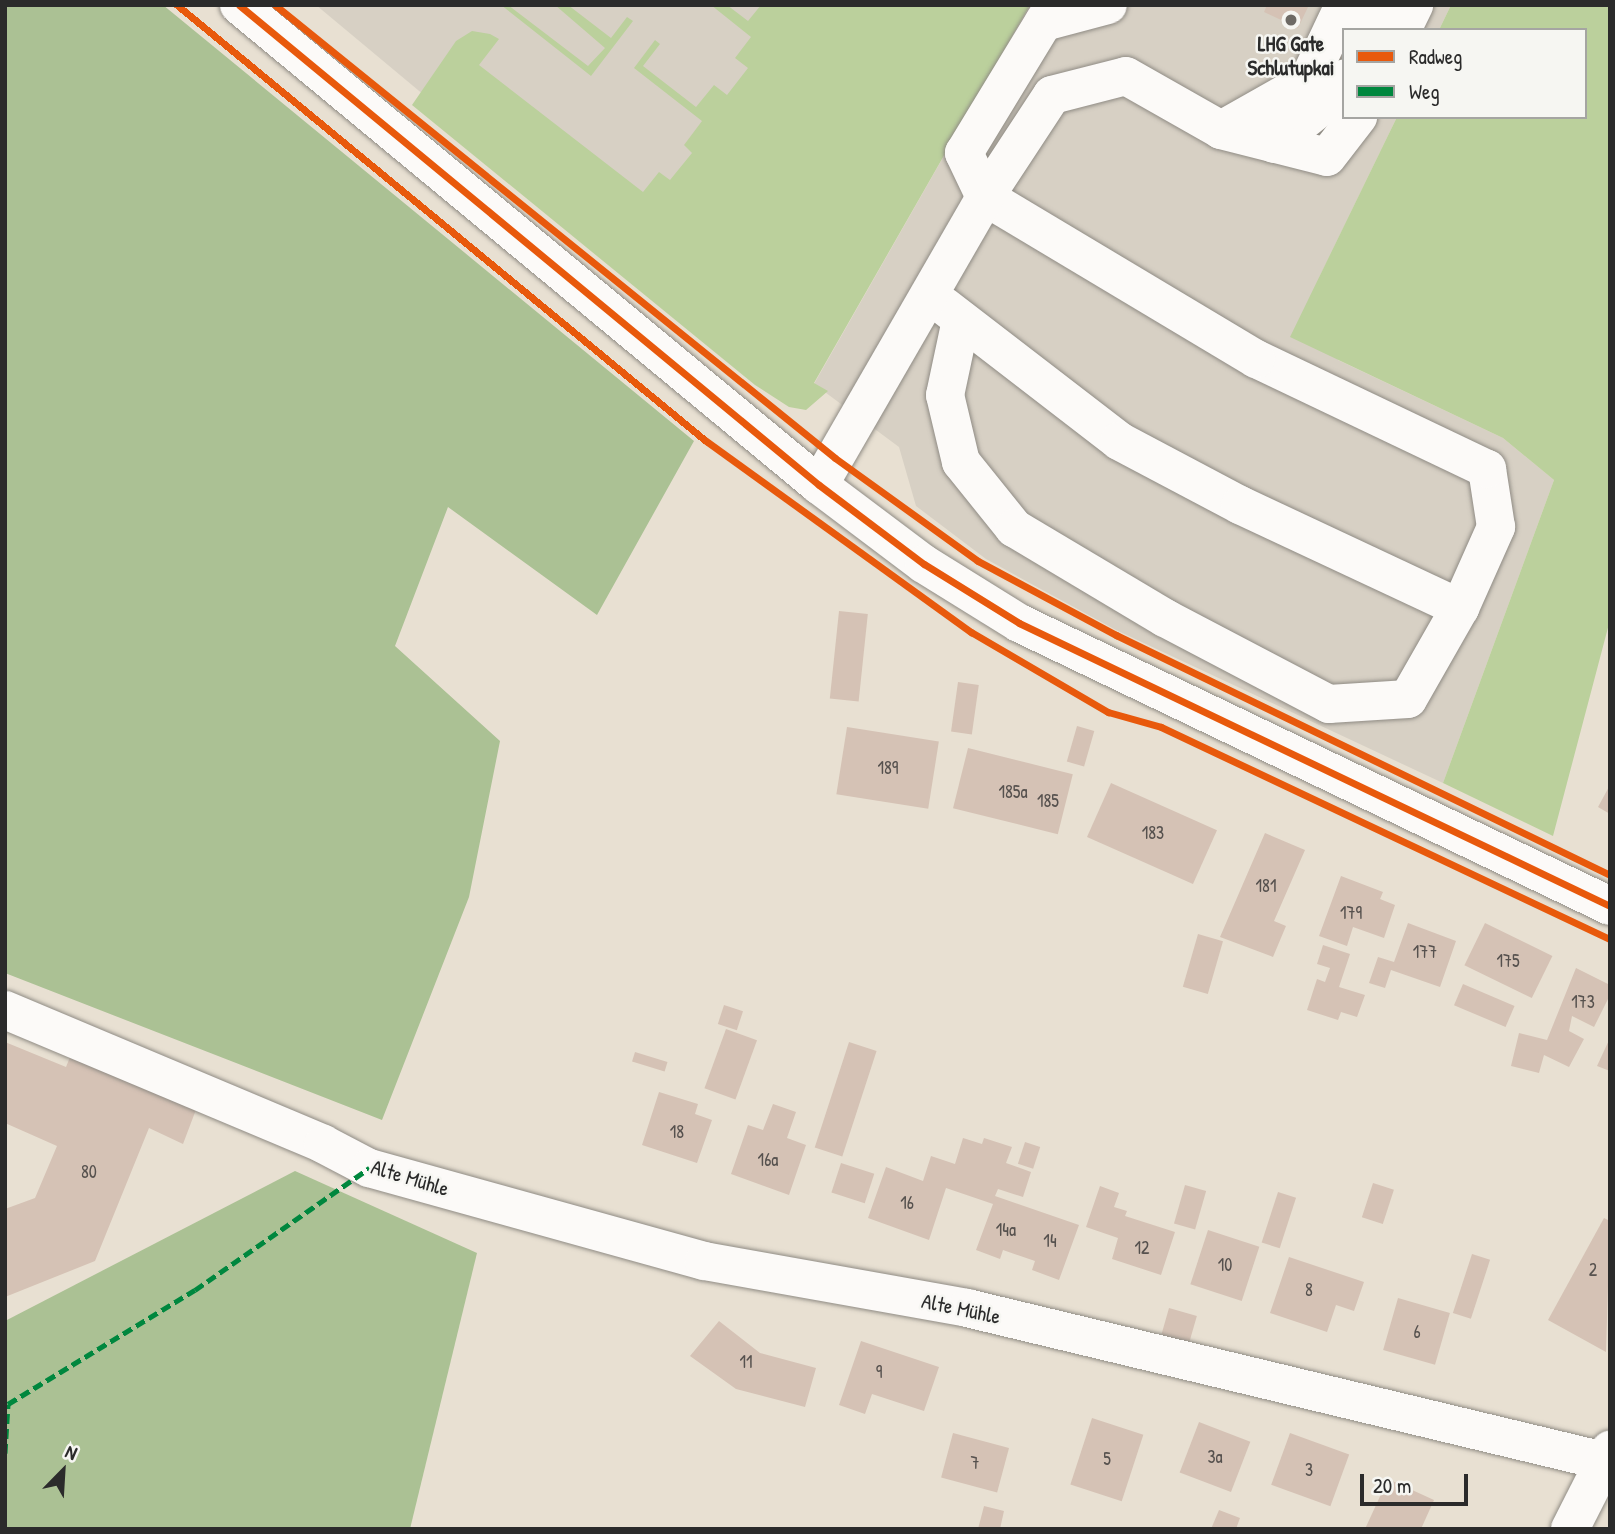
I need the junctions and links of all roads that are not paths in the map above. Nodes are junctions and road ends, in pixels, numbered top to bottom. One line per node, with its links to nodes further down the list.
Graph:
1 (239, 5): 16 (street)
2 (1108, 5): 6 (street)
3 (1345, 5): 11 (street)
4 (1379, 5): 7 (street)
5 (1414, 5): 8 (street)
6 (1049, 13): 13 (street)
7 (1368, 28)
8 (1403, 28)
9 (1342, 83): 12 (street)
10 (1356, 119): 12 (street)
11 (1221, 130): 12 (street); 13 (street)
12 (1274, 144)
13 (985, 197): 14 (street); 17 (street)
14 (929, 293): 15 (street); 16 (street)
15 (961, 320): 17 (street); 17 (street)
16 (819, 485): 18 (street)
17 (1460, 608)
18 (1610, 906)
19 (5, 1010): 20 (street, Alte Mühle)
20 (1607, 1456): 21 (street, Alte Mühle)
21 (1570, 1529)

